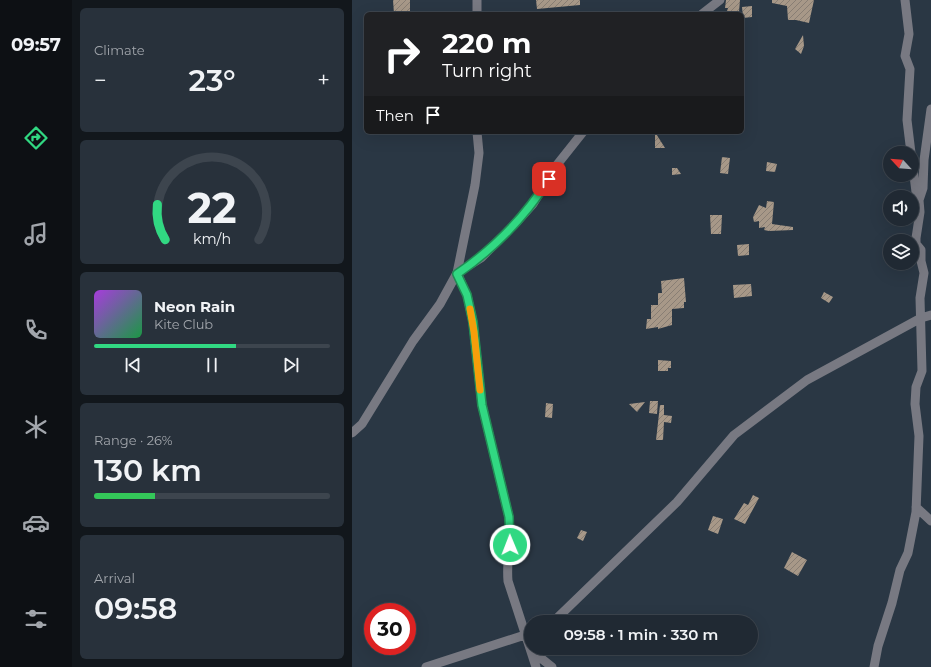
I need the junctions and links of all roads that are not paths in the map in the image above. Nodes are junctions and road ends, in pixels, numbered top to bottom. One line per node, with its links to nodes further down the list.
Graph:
1 (477, 0): 4 (street)
2 (720, 0): 5 (street)
3 (905, 0): 9 (street)
4 (477, 12)
5 (705, 12)
6 (931, 109): 10 (street)
7 (477, 134): 12 (street)
8 (581, 134): 12 (street)
9 (910, 146)
10 (919, 200)
11 (917, 226): 14 (street)
12 (457, 274): 15 (street); 19 (street)
13 (931, 315): 14 (street)
14 (921, 318): 16 (street); 18 (street)
15 (352, 434)
16 (916, 507): 17 (street); 24 (street)
17 (931, 521)
18 (560, 615)
19 (524, 621)
20 (524, 636): 22 (street)
21 (535, 663): 23 (street)
22 (426, 667)
23 (552, 667)
24 (874, 667)

